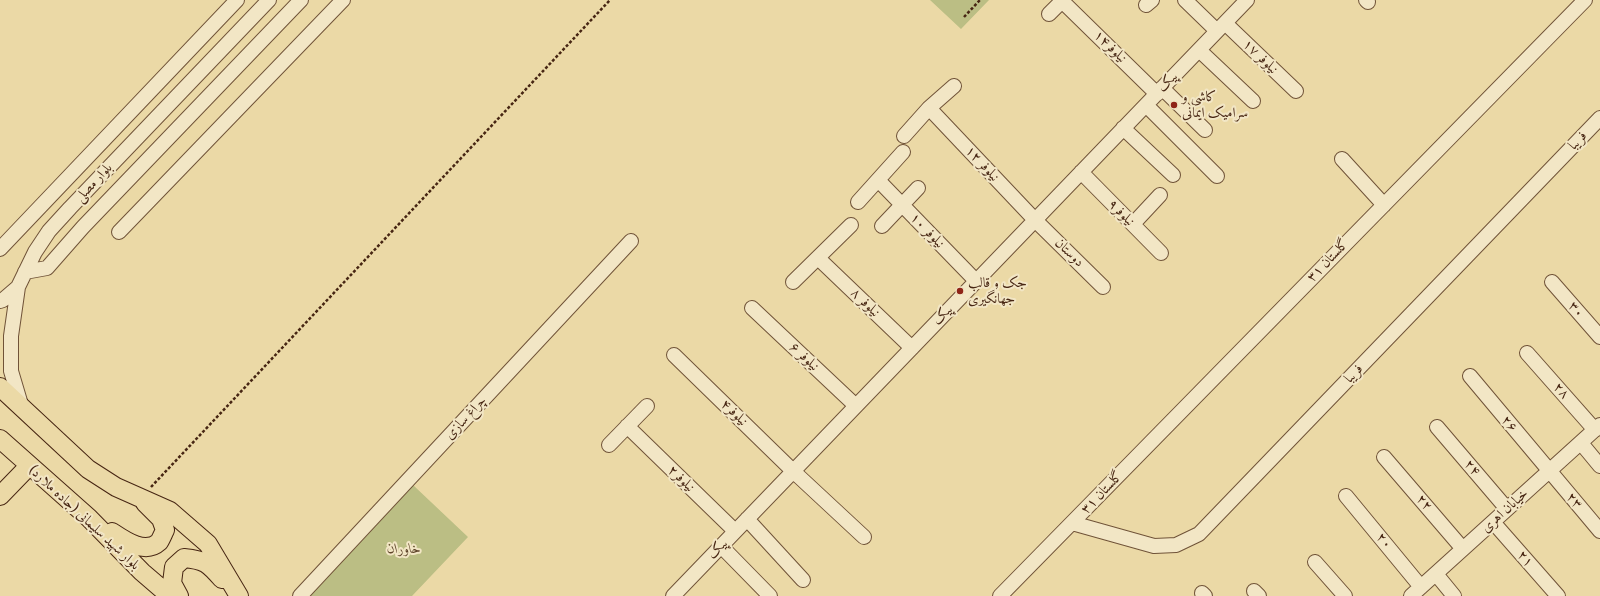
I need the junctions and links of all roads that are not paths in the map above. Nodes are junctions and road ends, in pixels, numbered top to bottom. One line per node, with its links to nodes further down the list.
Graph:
1 (237, 0): 41 (street, بلوار مصلی)
2 (268, 0): 25 (street, بلوار مصلی)
3 (301, 0): 29 (street)
4 (343, 0): 39 (street)
5 (1063, 0): 9 (street); 13 (street, نیلوفر۱۴)
6 (1185, 0): 10 (street, نیلوفر ۱۷)
7 (1247, 0): 10 (street, پیک)
8 (1585, 0): 34 (street, گلستان ۳۱)
9 (1049, 14)
10 (1221, 27): 11 (street, پیک); 14 (street, نیلوفر ۱۷)
11 (1199, 50): 13 (street, پیک); 15 (street)
12 (954, 86): 17 (street)
13 (1160, 91): 16 (street, پیک); 20 (street, نیلوفر۱۴)
14 (1296, 91)
15 (1252, 100)
16 (1146, 105): 19 (street, پیک); 27 (street)
17 (929, 108): 21 (street); 35 (street, نیلوفر ۱۲)
18 (1600, 118): 79 (street, فریبا)
19 (1123, 128): 24 (street, پیک); 26 (street)
20 (1205, 130)
21 (904, 136)
22 (903, 152): 28 (street)
23 (1342, 159): 34 (street)
24 (1081, 172): 35 (street, پیک); 36 (street, نیلوفر۹)
25 (102, 174): 29 (street); 44 (street, بلوار مصلی)
26 (1173, 175)
27 (1217, 176)
28 (878, 180): 32 (street); 33 (street, نیلوفر ۱۰)
29 (128, 181): 44 (street)
30 (918, 188): 33 (street)
31 (1160, 195): 36 (street)
32 (858, 202)
33 (902, 205): 38 (street); 45 (street, نیلوفر ۱۰)
34 (1384, 205): 79 (street, گلستان ۳۱)
35 (1035, 220): 45 (street, پیک); 48 (street, دوستان)
36 (1132, 224): 42 (street, نیلوفر۹)
37 (851, 225): 43 (street)
38 (882, 226)
39 (119, 232)
40 (632, 241): 92 (street, چراغ سازی)
41 (0, 250)
42 (1161, 253)
43 (818, 258): 46 (street); 53 (street, نیلوفر ۸)
44 (25, 272): 49 (street, بلوار مصلی)
45 (976, 281): 53 (street, پیک)
46 (793, 282)
47 (1552, 282): 52 (street, ۳۰)
48 (1103, 286)
49 (18, 287): 50 (street); 60 (street, بلوار مصلی)
50 (0, 301)
51 (752, 308): 59 (street, نیلوفر ۶)
52 (1600, 337)
53 (912, 348): 59 (street, پیک)
54 (1527, 353): 63 (street, ۲۸)
55 (674, 355): 70 (street, نیلوفر۴)
56 (1470, 376): 71 (street, ۲۶)
57 (0, 386): 60 (main road)
58 (647, 406): 61 (street)
59 (856, 406): 70 (street, پیک)
60 (23, 408): 74 (main road)
61 (627, 426): 66 (street); 80 (street, نیلوفر۲)
62 (1438, 427): 75 (street, ۲۴)
63 (1598, 428): 65 (street, خیابان اهری)
64 (0, 439): 68 (main road, بلوار شهید سلیمانی (جاده ملارد))
65 (1581, 443): 69 (street); 71 (street, خیابان اهری)
66 (609, 445)
67 (1384, 457): 84 (street, ۲۲)
68 (29, 466): 72 (main road); 76 (main road, بلوار شهید سلیمانی (جاده ملارد))
69 (1600, 466)
70 (793, 471): 77 (street, پیک); 82 (street, نیلوفر۴)
71 (1549, 471): 75 (street, خیابان اهری); 81 (street, ۲۳)
72 (0, 496)
73 (1346, 496): 88 (street, ۲۰)
74 (141, 498): 76 (main road); 91 (main road)
75 (1507, 509): 78 (street, خیابان اهری)
76 (89, 518): 89 (main road, بلوار شهید سلیمانی (جاده ملارد))
77 (747, 519): 80 (street, پیک); 87 (street)
78 (1493, 522): 84 (street, خیابان اهری); 98 (street, ۲۱)
79 (1072, 523): 95 (street, گلستان ۳۱)
80 (735, 531): 83 (street, پیک)
81 (1600, 531)
82 (864, 536)
83 (721, 546): 93 (street, پیک); 94 (street)
84 (1463, 549): 86 (street, خیابان اهری)
85 (1315, 562): 96 (street)
86 (1436, 574): 88 (street, خیابان اهری); 97 (street)
87 (803, 580)
88 (1416, 591)
89 (170, 596)
90 (179, 596): 91 (main road)
91 (238, 596)
92 (300, 596)
93 (673, 596)
94 (770, 596)
95 (1000, 596)
96 (1345, 596)
97 (1454, 596)
98 (1558, 596)

